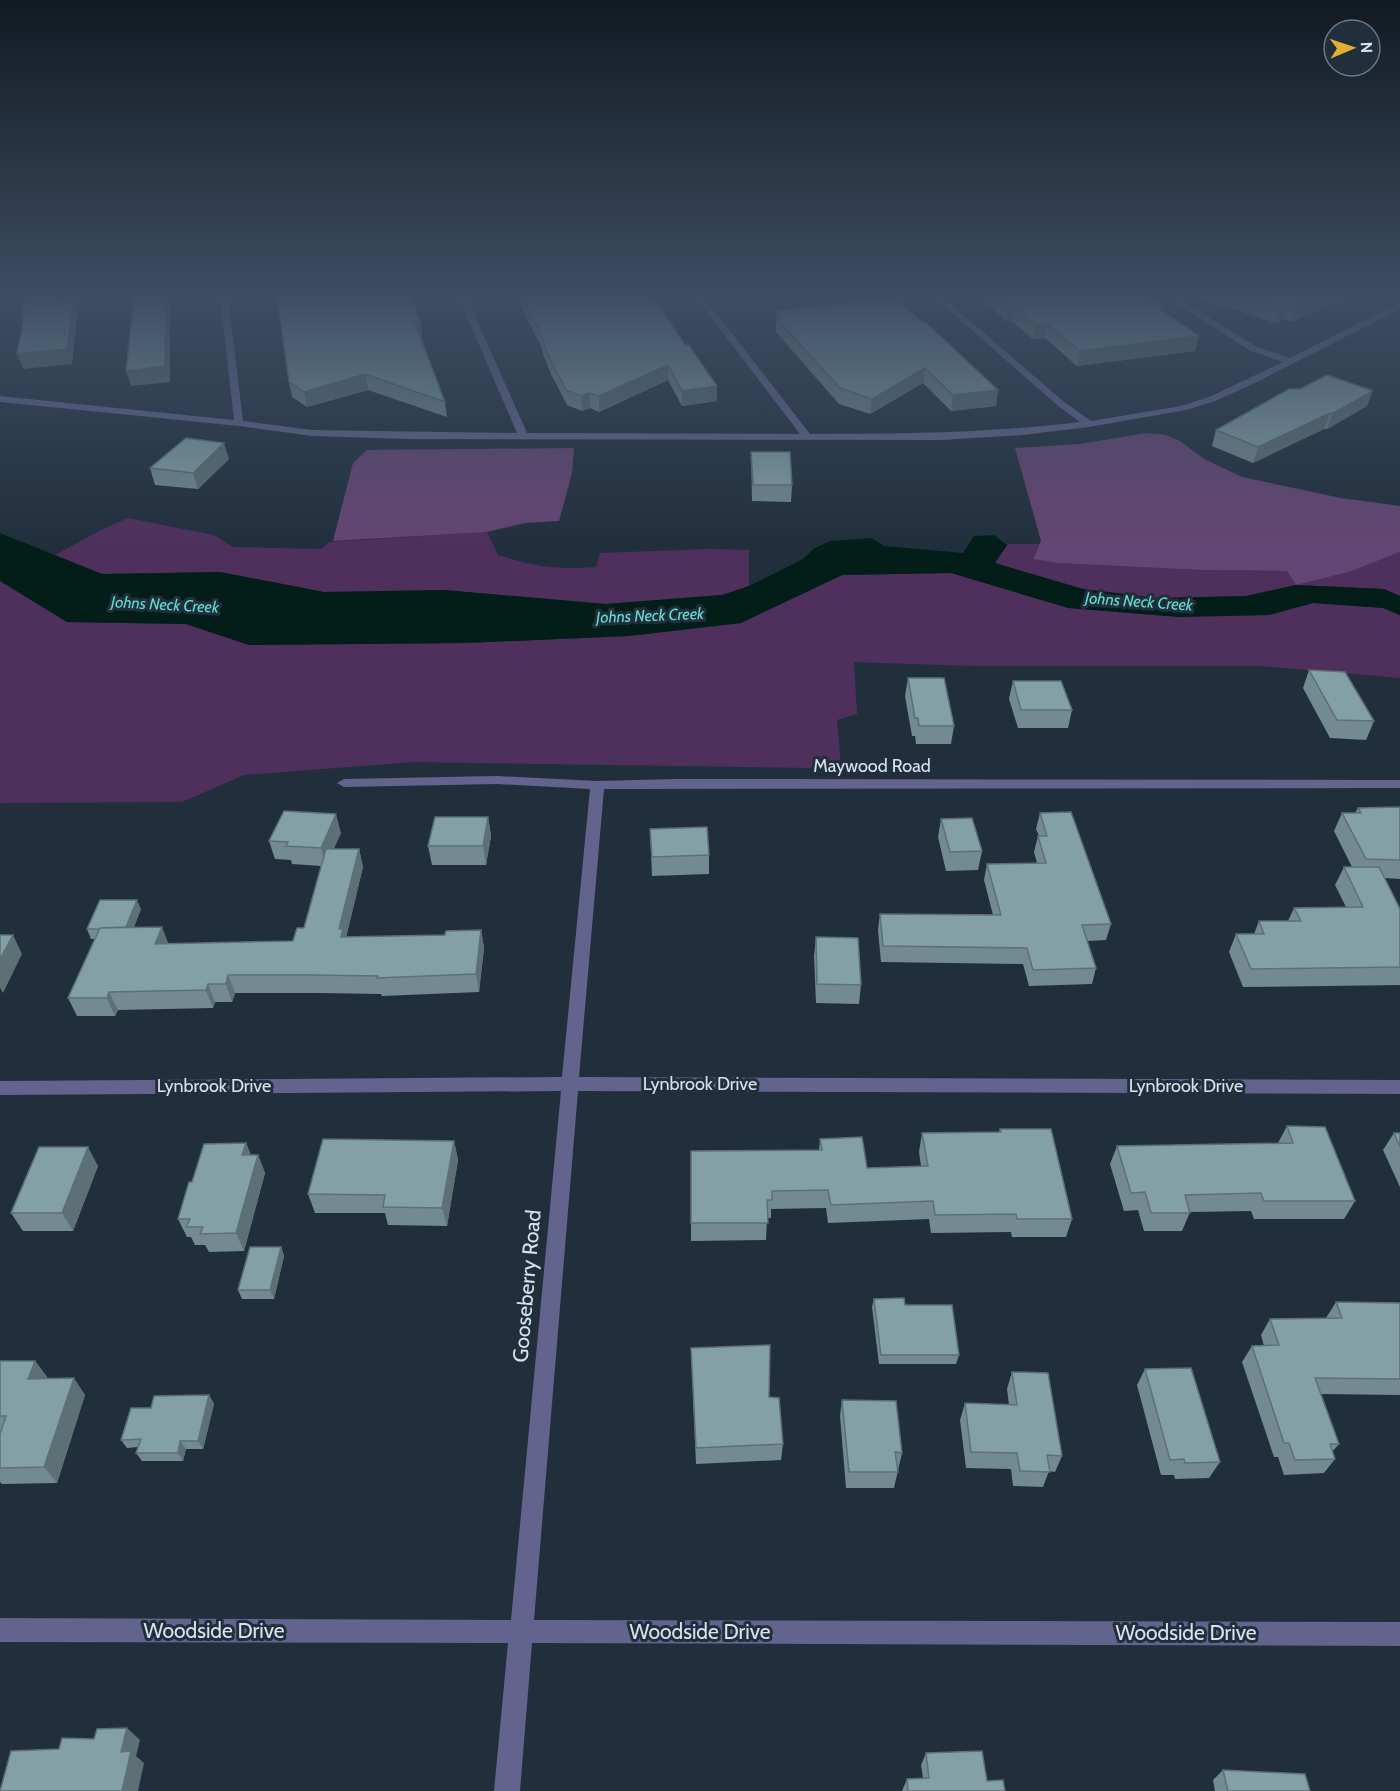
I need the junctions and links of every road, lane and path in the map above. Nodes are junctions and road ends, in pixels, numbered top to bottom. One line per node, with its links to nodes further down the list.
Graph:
1 (234, 380): 7 (street)
2 (499, 380): 9 (street)
3 (763, 380): 10 (street)
4 (1031, 380): 8 (street)
5 (1251, 380): 8 (street)
6 (0, 399): 7 (street)
7 (239, 423): 9 (street)
8 (1089, 424): 10 (street)
9 (523, 435): 10 (street)
10 (806, 435)
11 (344, 783): 13 (street, Maywood Road)
12 (1400, 784): 13 (street, Maywood Road)
13 (597, 785): 14 (street, Gooseberry Road)
14 (569, 1084): 15 (street, Lynbrook Drive); 16 (street, Lynbrook Drive); 18 (street, Gooseberry Road)
15 (1400, 1087)
16 (0, 1088)
17 (0, 1630): 18 (street, Woodside Drive)
18 (521, 1631): 19 (street, Woodside Drive); 20 (street, Gooseberry Road)
19 (1400, 1634)
20 (507, 1791)

